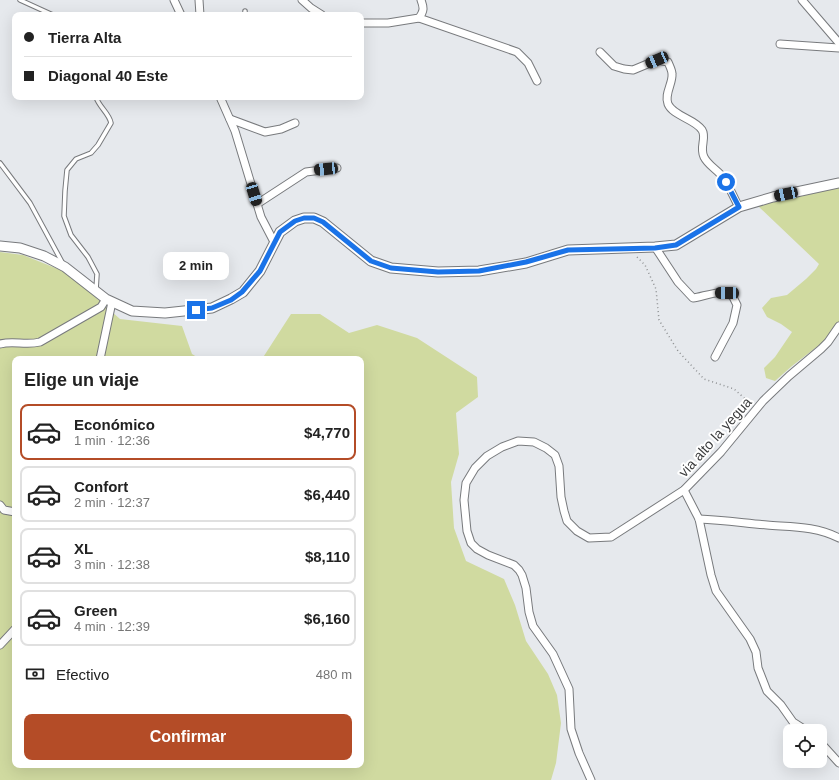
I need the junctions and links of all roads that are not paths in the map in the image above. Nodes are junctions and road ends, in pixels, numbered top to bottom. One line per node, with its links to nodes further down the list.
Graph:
1 (20, 0): 7 (lane)
2 (174, 0): 8 (street)
3 (199, 0): 9 (street)
4 (302, 0): 10 (street)
5 (421, 0): 11 (street)
6 (802, 0): 13 (street)
7 (46, 12)
8 (179, 12)
9 (200, 12)
10 (317, 12)
11 (419, 18): 12 (street); 17 (street)
12 (364, 23)
13 (839, 43)
14 (780, 44): 15 (street)
15 (839, 48)
16 (600, 52): 26 (street)
17 (537, 81)
18 (98, 100): 31 (lane)
19 (221, 100): 20 (street)
20 (230, 119): 21 (street); 25 (street)
21 (295, 124)
22 (0, 163): 30 (lane)
23 (337, 168): 25 (street)
24 (839, 183): 26 (street)
25 (257, 204): 27 (street)
26 (739, 207): 29 (street)
27 (274, 242): 29 (street); 32 (street)
28 (0, 246): 30 (street)
29 (655, 248): 36 (street)
30 (64, 266): 31 (street)
31 (96, 291): 32 (street)
32 (109, 300): 34 (street); 35 (street)
33 (839, 326): 37 (street, via alto la yegua)
34 (0, 344)
35 (100, 356)
36 (715, 357)
37 (684, 490): 40 (street); 47 (street, via alto la yegua)
38 (0, 505): 39 (street)
39 (12, 511)
40 (699, 519): 41 (street); 44 (street)
41 (839, 538)
42 (12, 632): 43 (street)
43 (0, 645)
44 (797, 724)
45 (827, 750): 46 (street)
46 (839, 763)
47 (591, 780)

